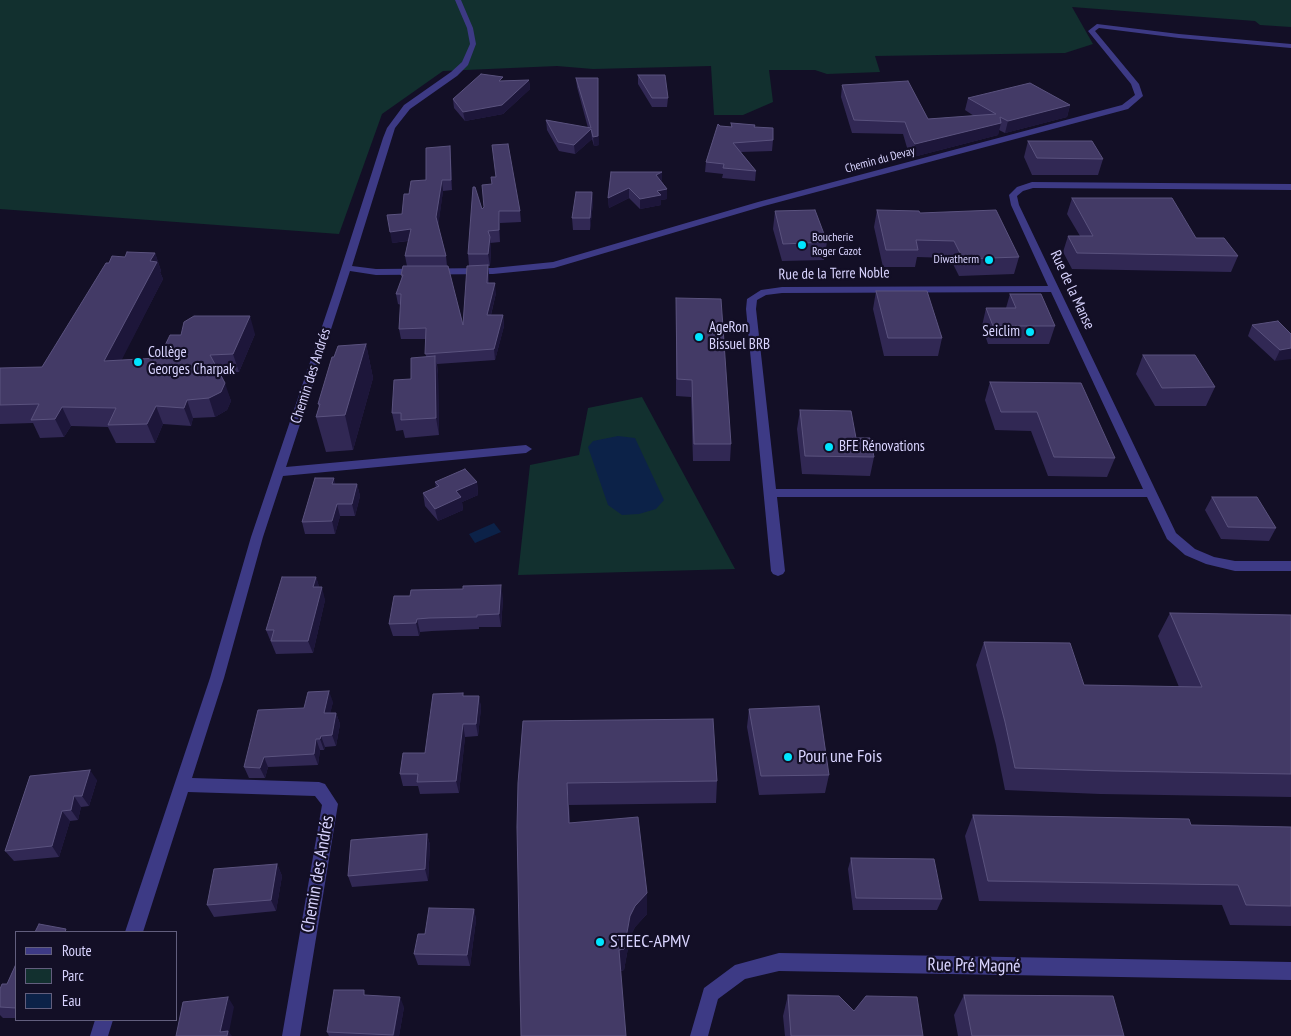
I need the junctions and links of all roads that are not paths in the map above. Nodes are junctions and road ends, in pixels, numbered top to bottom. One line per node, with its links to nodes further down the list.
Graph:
1 (458, 0): 4 (street, Chemin des Andrés)
2 (1291, 46): 4 (street, Chemin du Devay)
3 (1291, 187): 5 (street, Rue de la Manse)
4 (346, 268): 7 (street, Chemin des Andrés)
5 (1054, 289): 8 (street, Rue de la Terre Noble); 9 (street, Rue de la Manse)
6 (526, 449): 7 (street)
7 (279, 472): 12 (street, Chemin des Andrés)
8 (770, 493): 9 (street); 11 (street, Rue de la Terre Noble)
9 (1151, 493): 10 (street, Rue de la Manse)
10 (1291, 566)
11 (778, 571)
12 (183, 784): 13 (street, Chemin des Andrés); 17 (street, Chemin des Andrés)
13 (134, 931)
14 (1291, 971): 18 (street, Rue Pré Magné)
15 (104, 1021): 16 (street)
16 (98, 1036)
17 (291, 1036)
18 (699, 1036)

